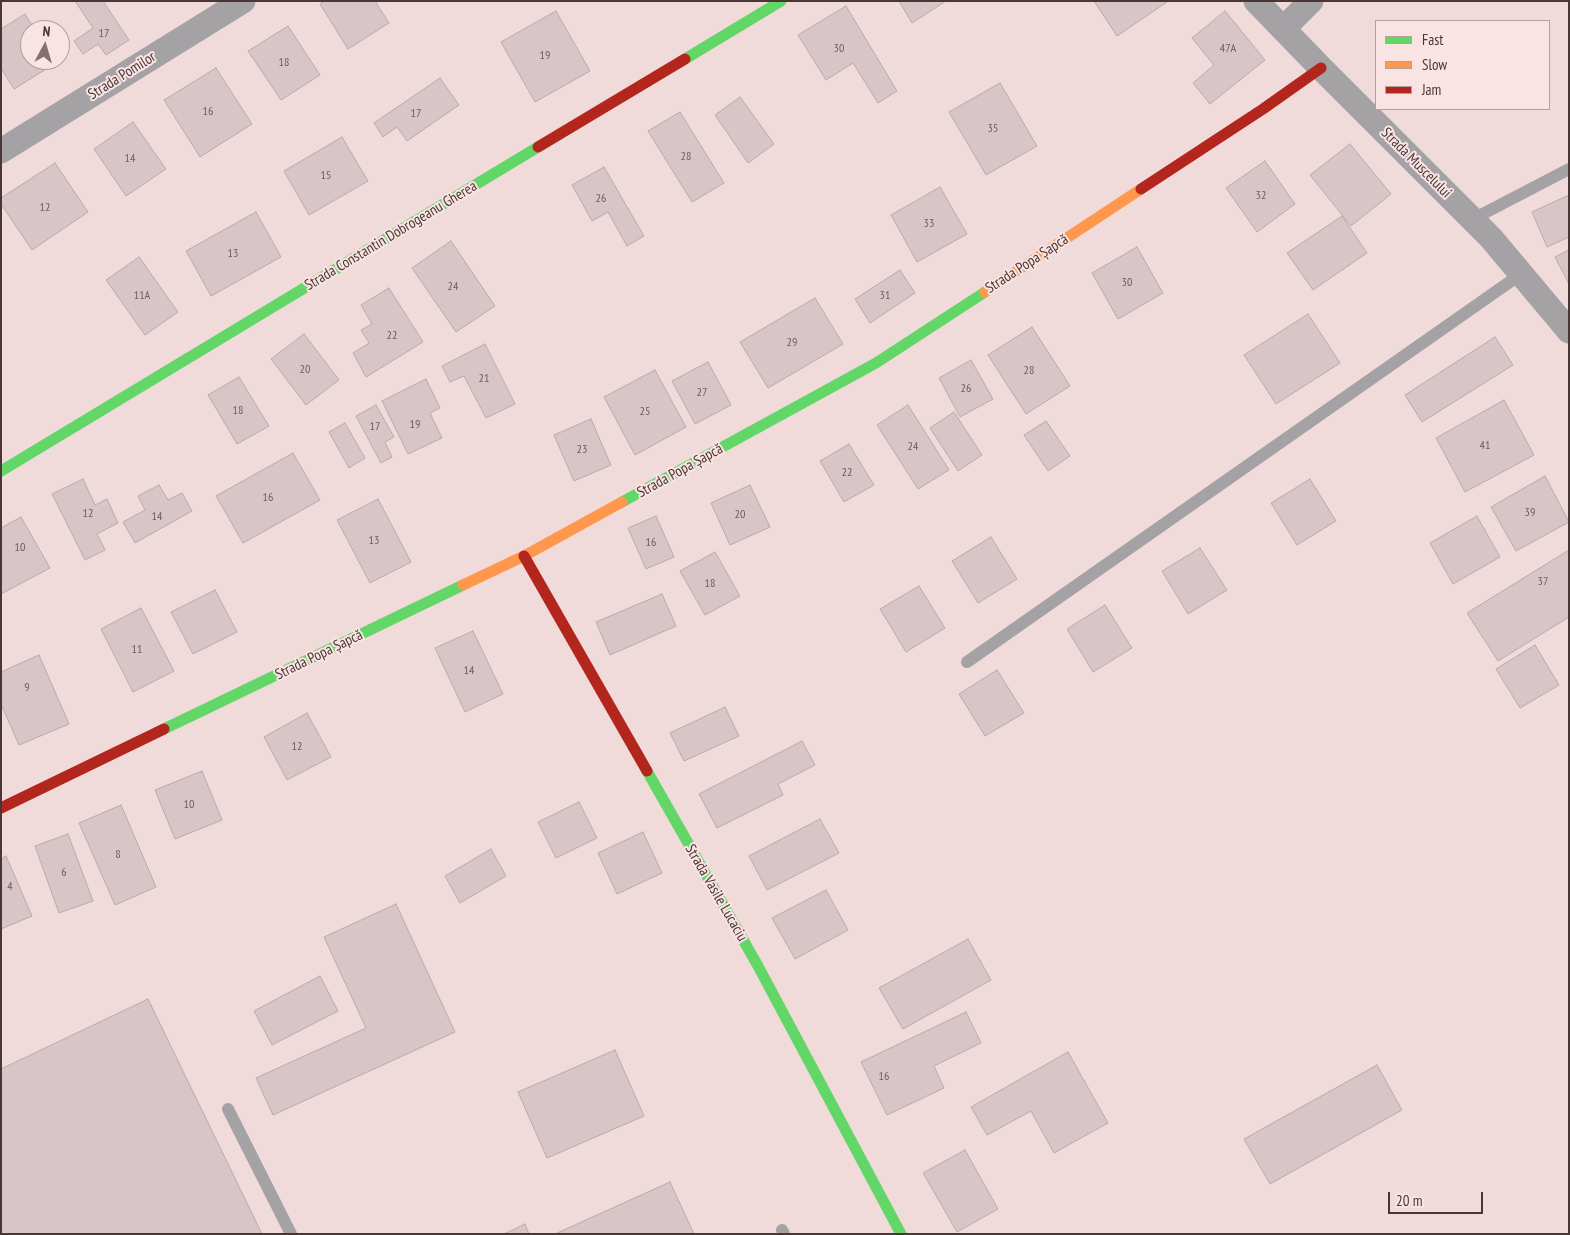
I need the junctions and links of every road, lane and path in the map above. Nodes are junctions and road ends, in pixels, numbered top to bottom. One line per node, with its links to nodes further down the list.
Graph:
1 (243, 1): 7 (street, Strada Pomilor)
2 (782, 1): 12 (street, Strada Constantin Dobrogeanu Gherea)
3 (1256, 1): 5 (street, Strada Muscelului)
4 (1311, 1): 5 (street)
5 (1283, 29): 6 (street, Strada Muscelului)
6 (1321, 68): 9 (street, Strada Muscelului); 13 (street, Strada Popa Șapcă)
7 (1, 151)
8 (1569, 169): 9 (lane)
9 (1473, 219): 10 (street, Strada Muscelului)
10 (1521, 274): 11 (street, Strada Muscelului); 14 (lane)
11 (1569, 331)
12 (1, 471)
13 (524, 556): 15 (street, Strada Popa Șapcă); 18 (street, Strada Vasile Lucaciu)
14 (967, 662)
15 (1, 808)
16 (228, 1109): 17 (lane)
17 (291, 1234)
18 (901, 1234)

